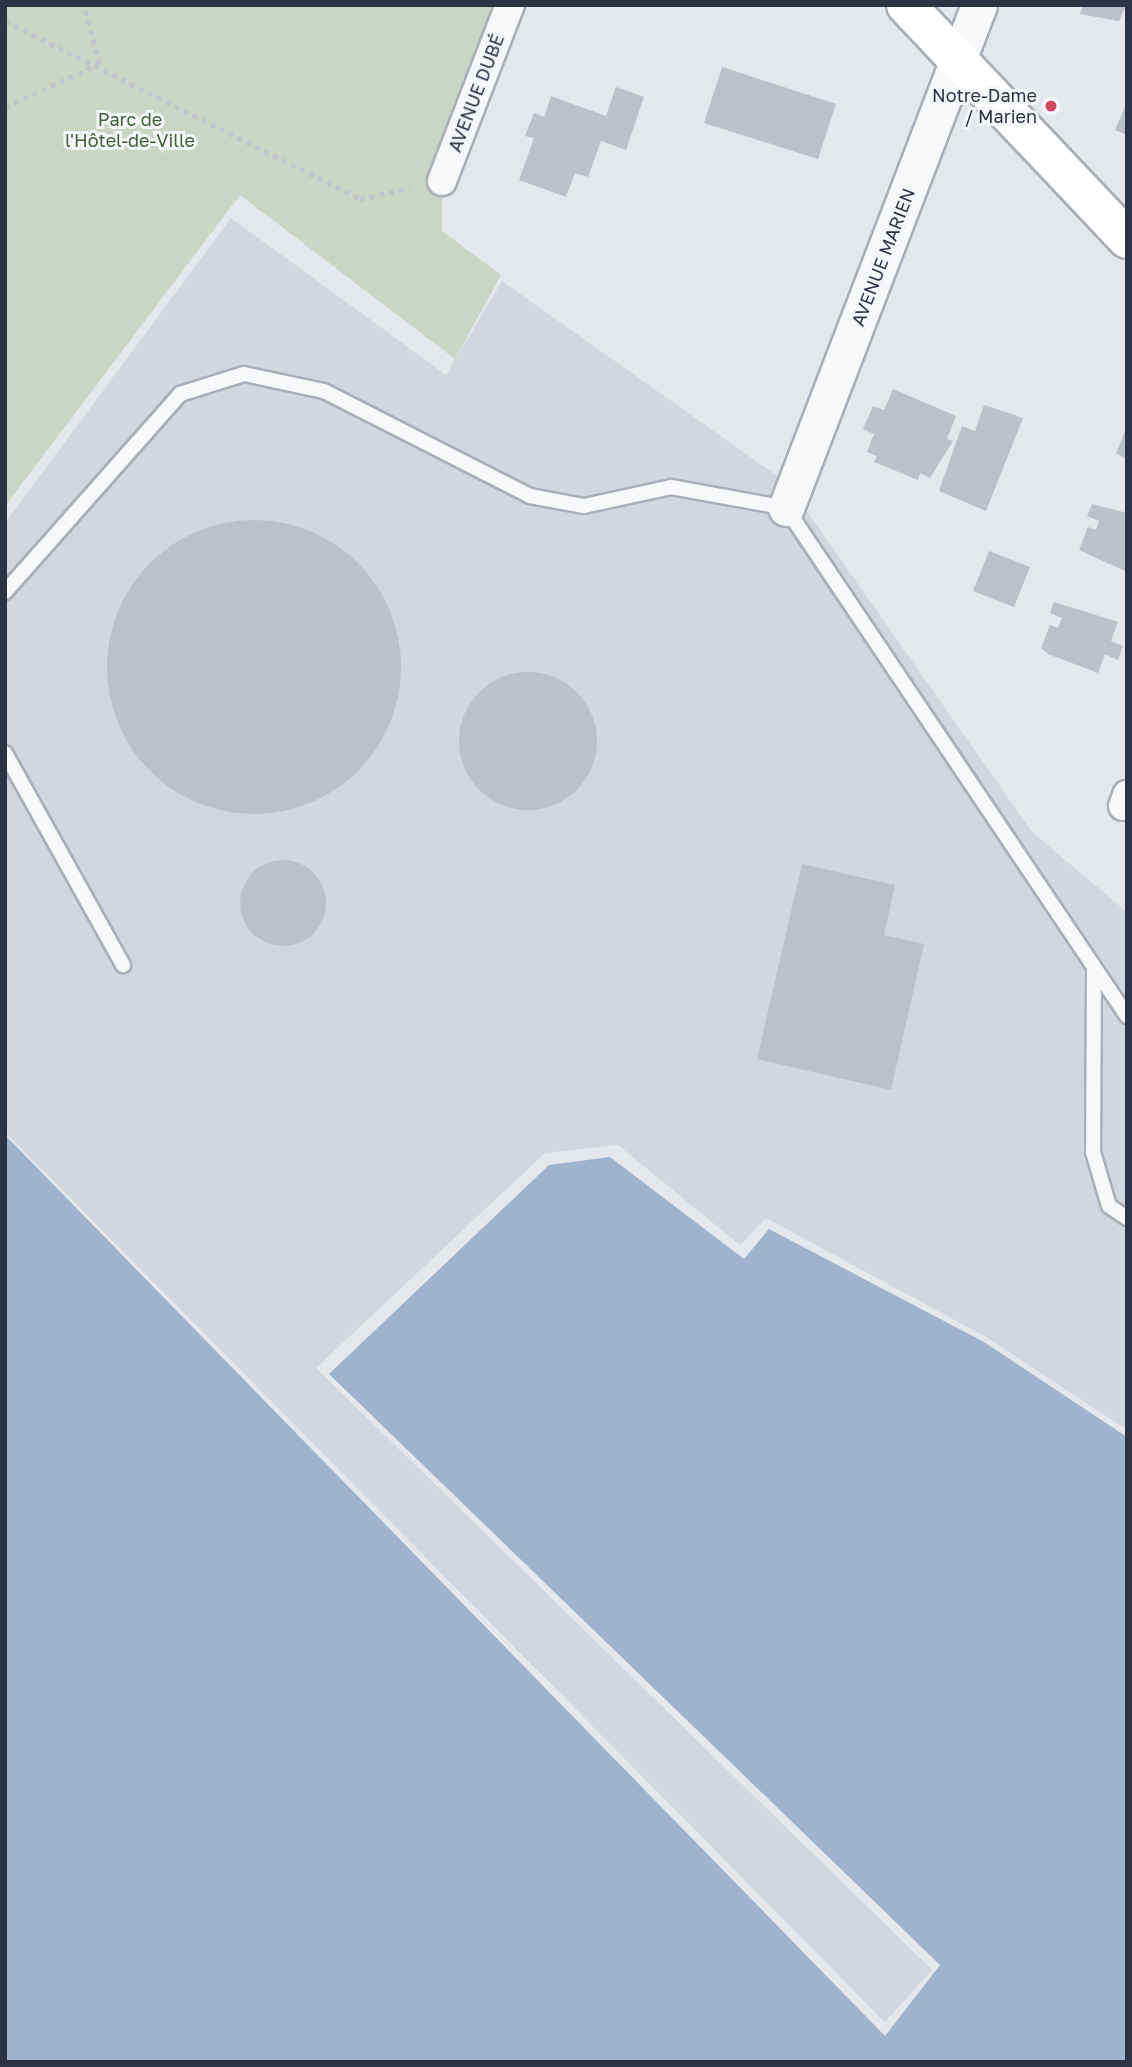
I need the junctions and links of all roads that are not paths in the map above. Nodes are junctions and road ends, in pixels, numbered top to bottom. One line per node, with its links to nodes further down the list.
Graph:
1 (510, 5): 5 (street, AVENUE DUBÉ)
2 (906, 5): 4 (main road)
3 (979, 5): 4 (street, AVENUE MARIEN)
4 (958, 60): 6 (main road); 7 (street, AVENUE MARIEN)
5 (442, 181)
6 (1127, 239)
7 (786, 508): 8 (lane); 11 (lane)
8 (5, 592)
9 (5, 753): 10 (lane)
10 (123, 965)
11 (1094, 970): 12 (lane); 13 (lane)
12 (1127, 1016)
13 (1127, 1217)

